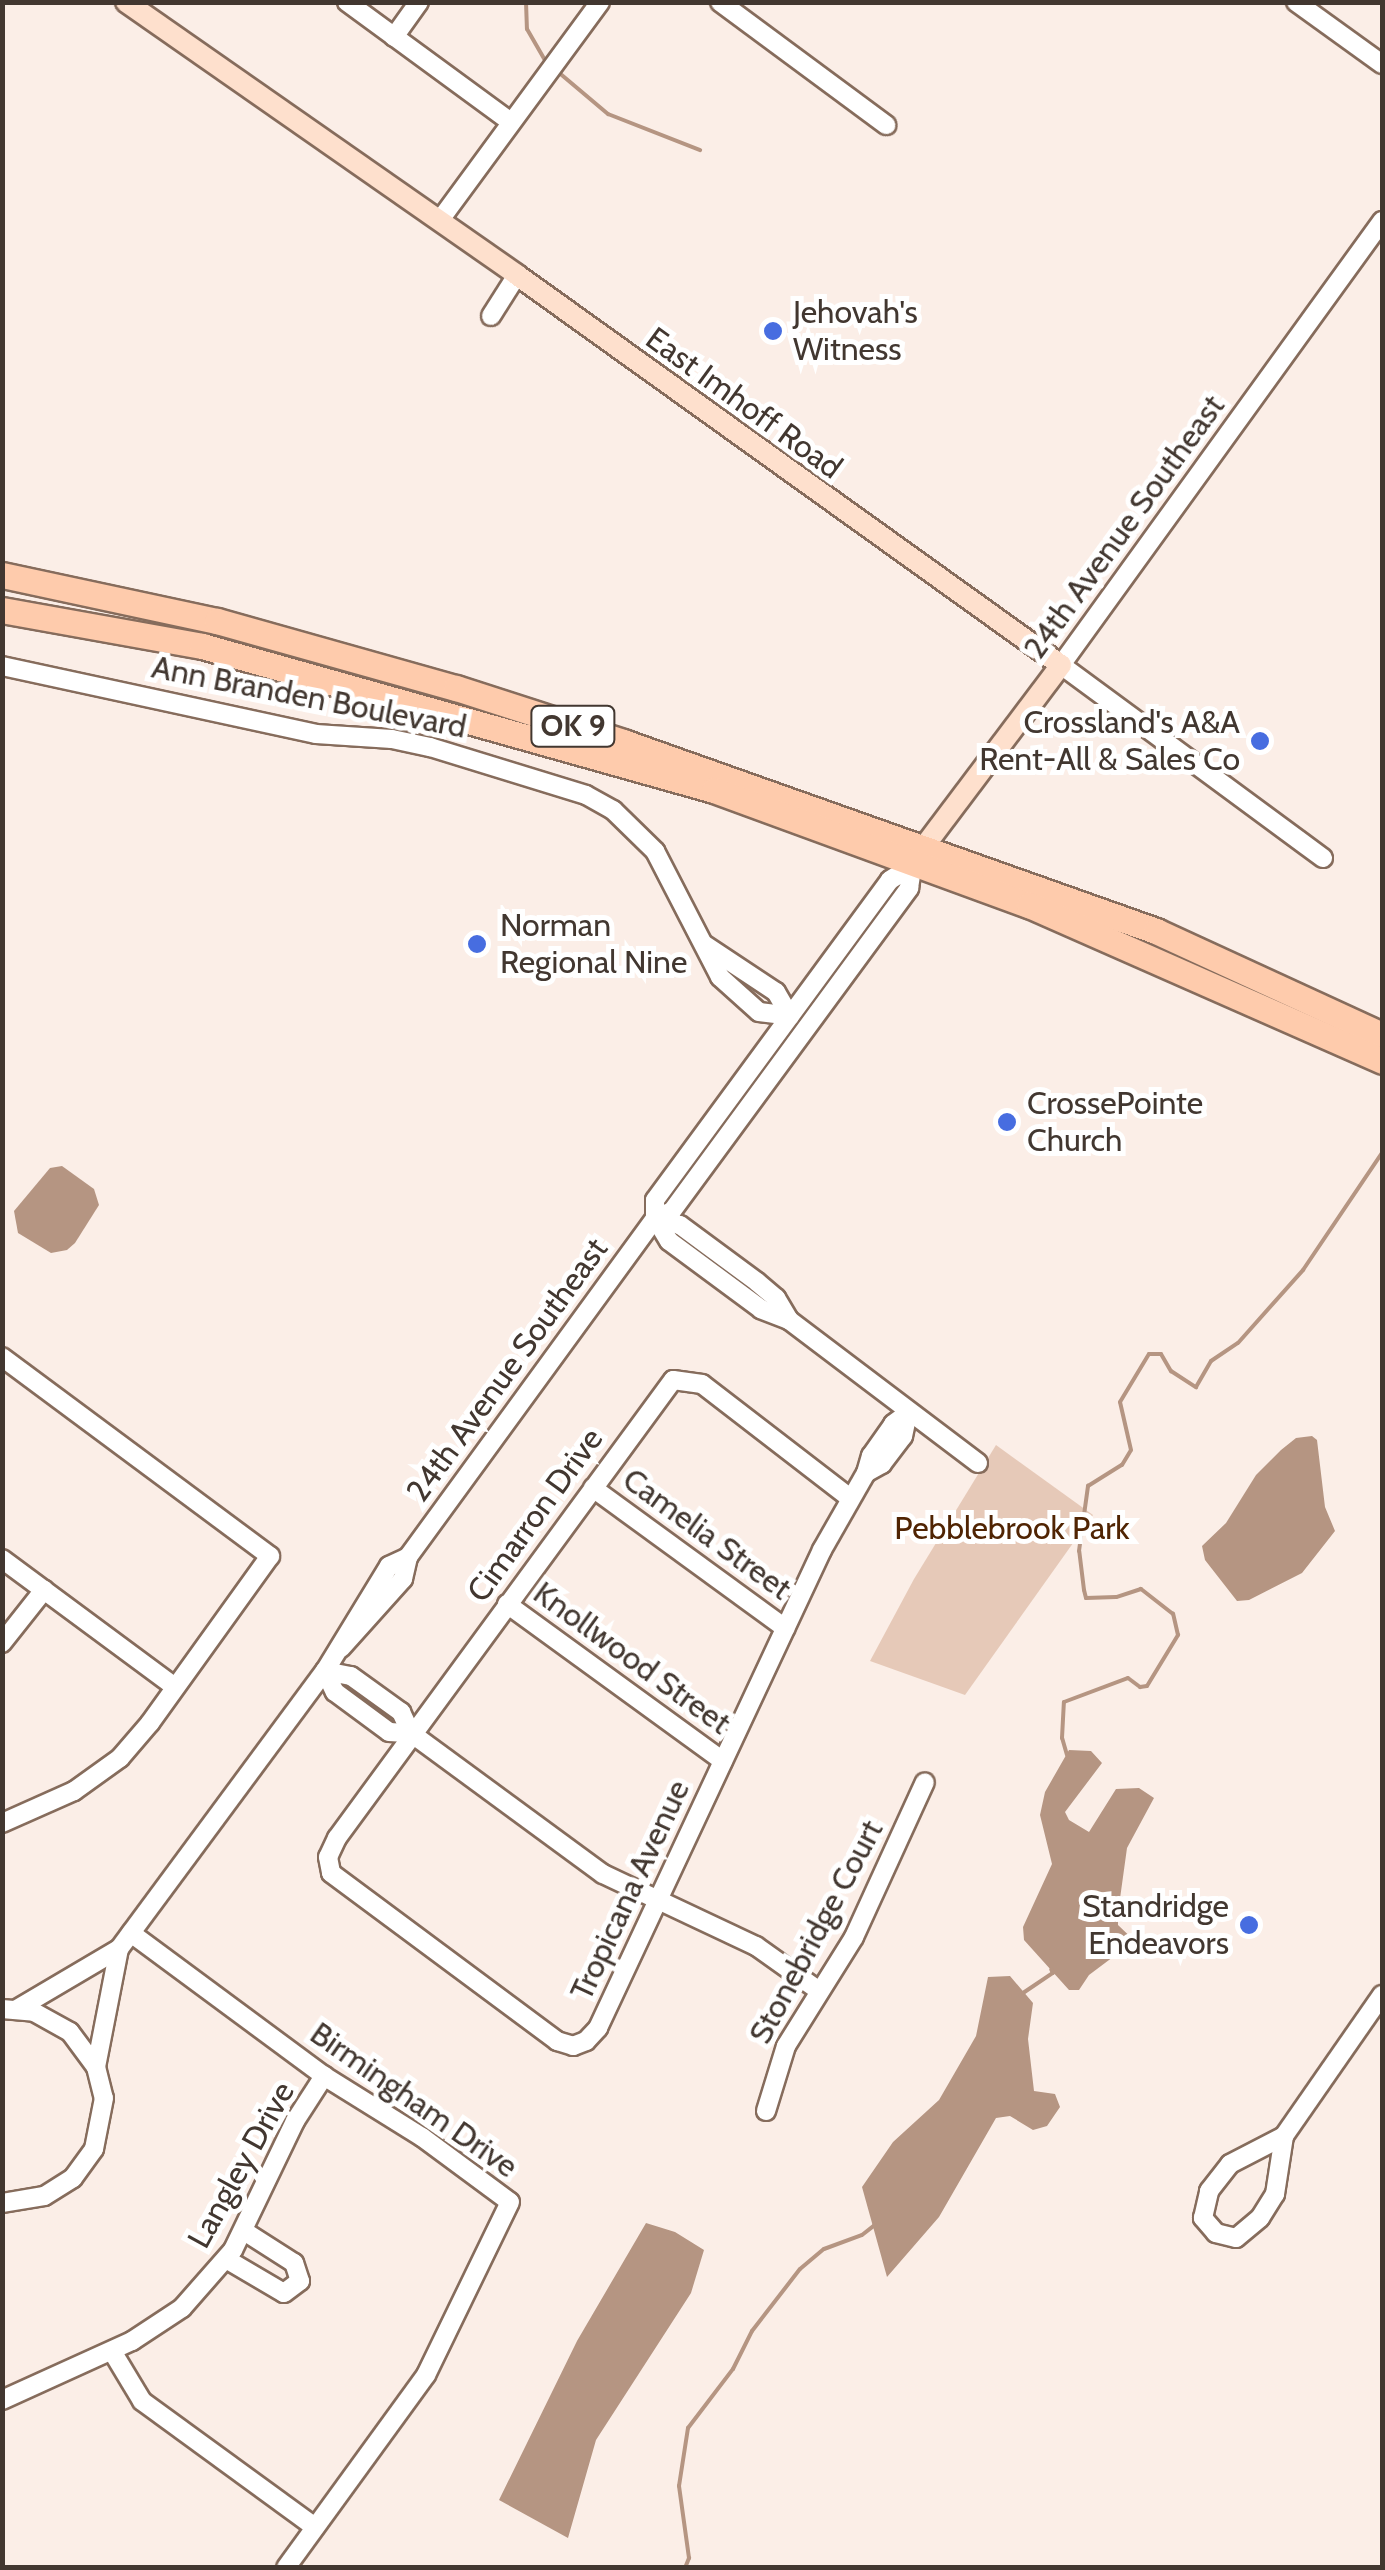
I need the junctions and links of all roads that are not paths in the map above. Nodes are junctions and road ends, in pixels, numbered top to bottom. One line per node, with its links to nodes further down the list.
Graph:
1 (126, 2): 11 (main road, East Imhoff Road)
2 (347, 2): 7 (street)
3 (419, 2): 7 (street)
4 (600, 2): 9 (street)
5 (720, 2): 10 (street)
6 (1296, 2): 8 (street)
7 (394, 36): 9 (street)
8 (1382, 64)
9 (511, 122): 11 (street)
10 (886, 126)
11 (440, 220): 13 (main road, East Imhoff Road)
12 (1382, 221): 17 (street, 24th Avenue Southeast)
13 (517, 275): 14 (street); 17 (main road, East Imhoff Road)
14 (491, 316)
15 (2, 576): 20 (highway, OK 9)
16 (2, 610): 20 (highway, OK 9)
17 (1061, 665): 19 (street, East Imhoff Road); 20 (main road, 24th Avenue Southeast)
18 (2, 666): 21 (street, Ann Branden Boulevard)
19 (1323, 858)
20 (916, 859): 21 (street, 24th Avenue Southeast); 22 (highway, OK 9); 23 (highway, OK 9); 24 (street, 24th Avenue Southeast)
21 (790, 1016): 24 (street, 24th Avenue Southeast)
22 (1382, 1036)
23 (1382, 1060)
24 (655, 1218): 26 (street); 35 (street, 24th Avenue Southeast)
25 (2, 1357): 36 (street)
26 (908, 1413): 27 (street); 29 (street, Tropicana Avenue)
27 (978, 1463)
28 (593, 1488): 29 (street, Cimarron Drive); 32 (street, Cimarron Drive); 33 (street, Camelia Street)
29 (850, 1498): 33 (street, Tropicana Avenue)
30 (5, 1561): 31 (street)
31 (44, 1590): 34 (street); 36 (street)
32 (507, 1604): 37 (street, Cimarron Drive); 38 (street, Knollwood Street)
33 (785, 1628): 38 (street, Tropicana Avenue)
34 (2, 1643)
35 (326, 1671): 37 (street); 43 (street, 24th Avenue Southeast)
36 (175, 1687): 40 (street)
37 (411, 1733): 41 (street, Cimarron Drive); 42 (street)
38 (723, 1761): 42 (street, Tropicana Avenue)
39 (925, 1782): 45 (street, Stonebridge Court)
40 (2, 1823)
41 (328, 1865): 42 (street, Tropicana Avenue)
42 (657, 1900): 45 (street)
43 (131, 1933): 44 (street, 24th Avenue Southeast); 49 (street, Birmingham Drive)
44 (119, 1949): 47 (street, 24th Avenue Southeast); 48 (street, 24th Avenue Southeast)
45 (818, 1990): 50 (street, Stonebridge Court)
46 (1382, 1994): 51 (street)
47 (10, 2009): 48 (street, 24th Avenue Southeast)
48 (96, 2067): 52 (street, 24th Avenue Southeast)
49 (324, 2076): 53 (street, Langley Drive); 57 (street, Birmingham Drive)
50 (766, 2111)
51 (1284, 2136): 51 (street)
52 (2, 2203)
53 (244, 2232): 54 (street, Langley Drive); 54 (street)
54 (226, 2259): 55 (street, Langley Drive)
55 (112, 2351): 56 (street, Langley Drive); 57 (street)
56 (2, 2400)
57 (315, 2527): 58 (street, Birmingham Drive)
58 (286, 2568)

